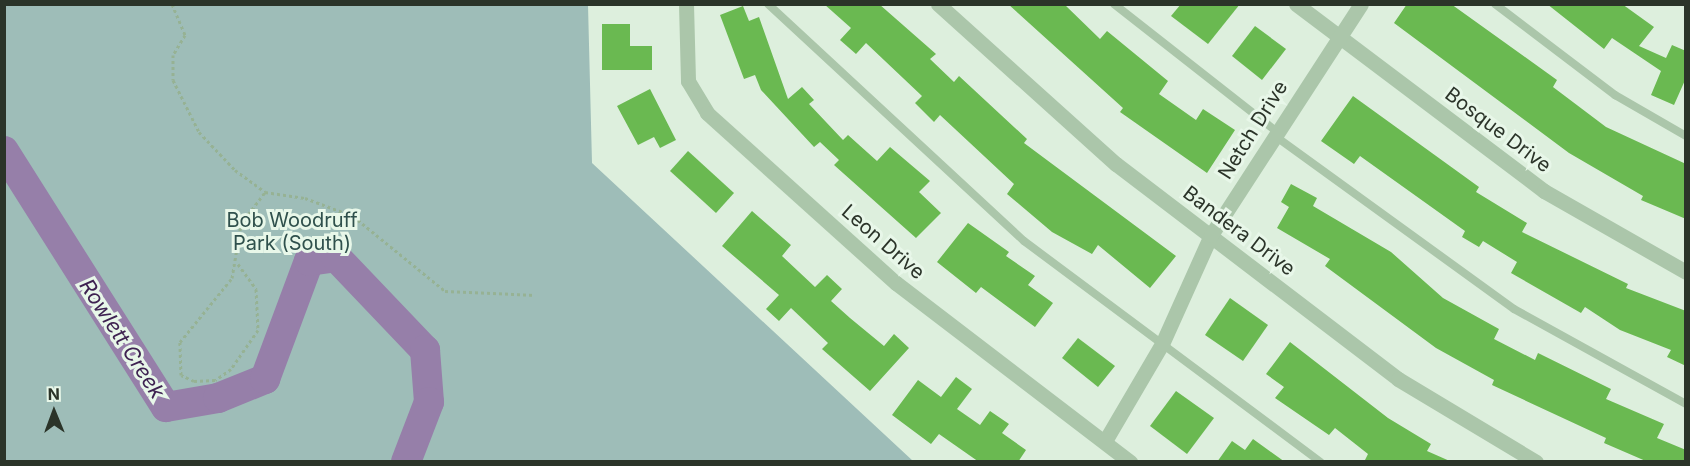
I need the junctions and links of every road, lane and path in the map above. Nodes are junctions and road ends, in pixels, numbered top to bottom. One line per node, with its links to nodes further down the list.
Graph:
1 (172, 4): 12 (path)
2 (686, 4): 19 (street, Leon Drive)
3 (768, 4): 17 (lane)
4 (938, 4): 13 (street, Bandera Drive)
5 (1114, 4): 10 (lane)
6 (1296, 4): 9 (street, Bosque Drive)
7 (1361, 4): 9 (street, Netch Drive)
8 (1494, 4): 11 (lane)
9 (1337, 37): 10 (street, Netch Drive); 15 (street, Bosque Drive)
10 (1275, 133): 13 (street, Netch Drive); 18 (lane)
11 (1686, 136)
12 (265, 192): 14 (path); 16 (path)
13 (1211, 235): 17 (street, Netch Drive); 22 (street, Bandera Drive)
14 (238, 264): 14 (path)
15 (1686, 272)
16 (535, 296)
17 (1162, 344): 19 (street, Netch Drive); 21 (lane)
18 (1686, 404)
19 (1105, 441): 20 (street, Leon Drive)
20 (1130, 462)
21 (1321, 462)
22 (1536, 462)

